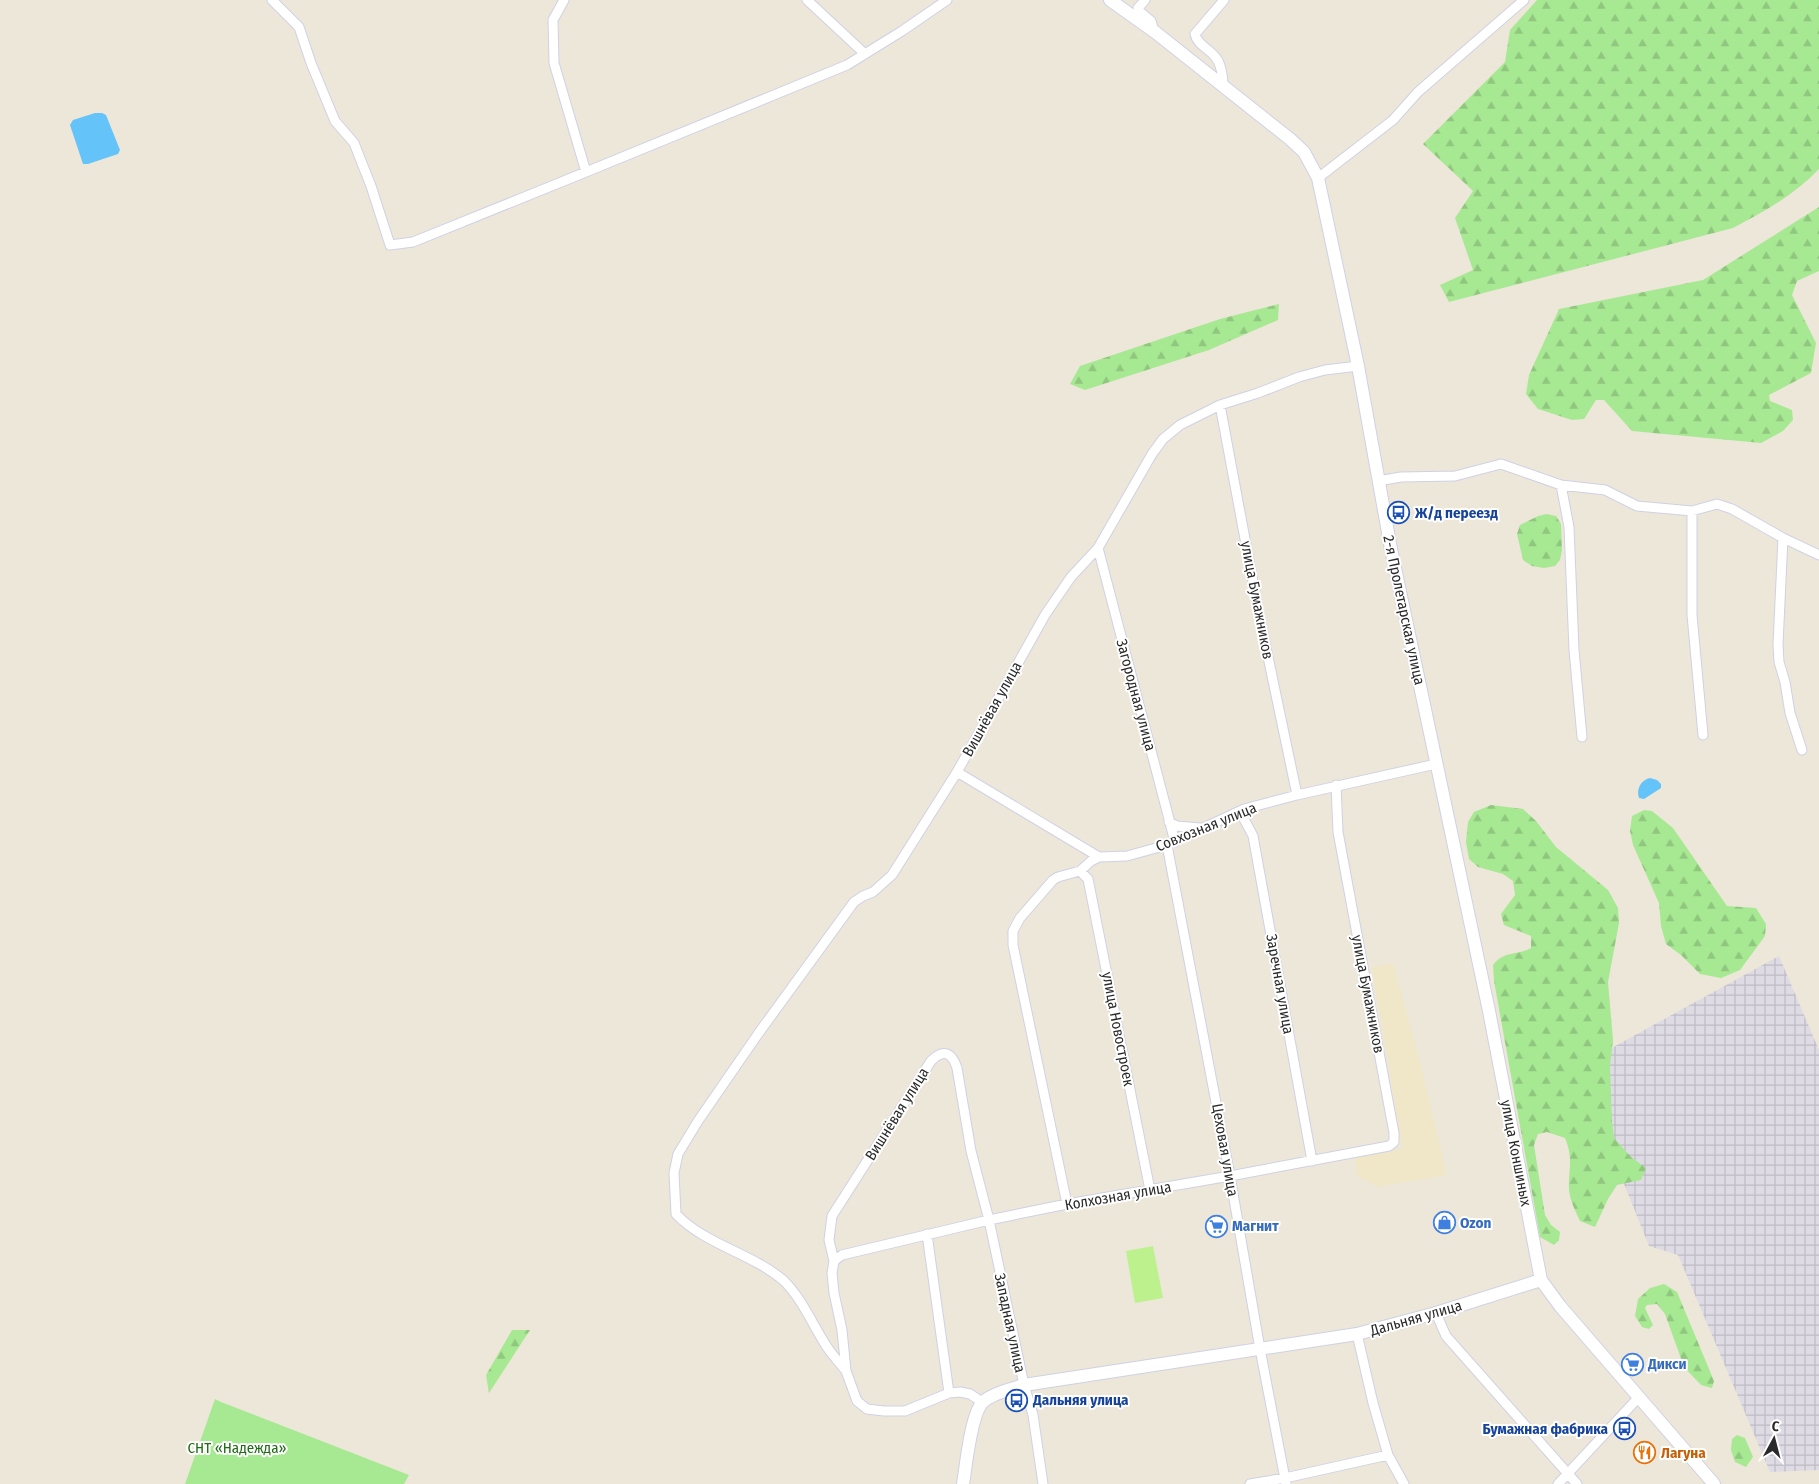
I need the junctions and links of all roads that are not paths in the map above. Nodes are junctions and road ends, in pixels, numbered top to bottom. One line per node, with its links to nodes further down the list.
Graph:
1 (272, 0): 12 (street)
2 (564, 0): 12 (street)
3 (807, 0): 10 (street)
4 (947, 0): 10 (street)
5 (1110, 0): 9 (main road, 2-я Пролетарская улица)
6 (1145, 0): 9 (street)
7 (1224, 0): 11 (street)
8 (1524, 0): 13 (street)
9 (1155, 32): 11 (main road, 2-я Пролетарская улица)
10 (865, 54): 12 (street)
11 (1223, 85): 13 (main road, 2-я Пролетарская улица)
12 (586, 172)
13 (1318, 178): 14 (main road, 2-я Пролетарская улица)
14 (1358, 366): 15 (street, Вишнёвая улица); 16 (main road, 2-я Пролетарская улица)
15 (1220, 405): 20 (street, Вишнёвая улица); 28 (street, улица Бумажников)
16 (1378, 480): 17 (street); 25 (main road, 2-я Пролетарская улица)
17 (1561, 485): 18 (street); 23 (street)
18 (1692, 511): 19 (street); 22 (street)
19 (1783, 538): 21 (street); 24 (street)
20 (1098, 548): 26 (street, Вишнёвая улица); 30 (street, Загородная улица)
21 (1819, 555)
22 (1703, 736)
23 (1582, 737)
24 (1802, 750)
25 (1436, 764): 27 (street, Совхозная улица); 43 (main road, улица Коншиных)
26 (957, 772): 33 (street); 47 (street, Вишнёвая улица)
27 (1336, 785): 28 (street, Совхозная улица); 35 (street, улица Бумажников)
28 (1297, 795): 29 (street, Совхозная улица)
29 (1244, 809): 31 (street, Совхозная улица); 36 (street, Заречная улица)
30 (1169, 822): 31 (street); 32 (street, Загородная улица)
31 (1203, 828): 32 (street, Совхозная улица)
32 (1171, 844): 33 (street, Совхозная улица); 37 (street, Цеховая улица)
33 (1099, 857): 34 (street)
34 (1080, 871): 38 (street, улица Новостроек); 39 (street)
35 (1394, 1142): 36 (street, Колхозная улица)
36 (1312, 1161): 37 (street, Колхозная улица)
37 (1230, 1176): 38 (street, Колхозная улица); 46 (street, Цеховая улица)
38 (1150, 1190): 39 (street, Колхозная улица)
39 (1067, 1204): 40 (street, Колхозная улица)
40 (988, 1220): 41 (street, Колхозная улица); 42 (street, Вишнёвая улица); 48 (street, Западная улица)
41 (926, 1234): 42 (street, Колхозная улица); 49 (street)
42 (838, 1258): 47 (street)
43 (1541, 1280): 44 (main road, Дальняя улица); 50 (main road, улица Коншиных)
44 (1436, 1313): 45 (main road, Дальняя улица); 53 (street)
45 (1357, 1334): 46 (main road, Дальняя улица); 52 (street)
46 (1260, 1349): 48 (main road, Дальняя улица); 54 (street, Цеховая улица)
47 (846, 1372): 49 (street)
48 (1024, 1385): 51 (main road, Дальняя улица); 56 (street, Западная улица)
49 (949, 1393): 51 (street)
50 (1639, 1397): 53 (street); 61 (main road, улица Коншиных)
51 (982, 1402): 55 (main road)
52 (1388, 1455): 54 (street); 58 (street)
53 (1567, 1473): 59 (street); 60 (street)
54 (1286, 1481): 57 (street)
55 (963, 1484)
56 (1043, 1484)
57 (1250, 1484)
58 (1404, 1484)
59 (1558, 1484)
60 (1577, 1484)
61 (1714, 1484)

